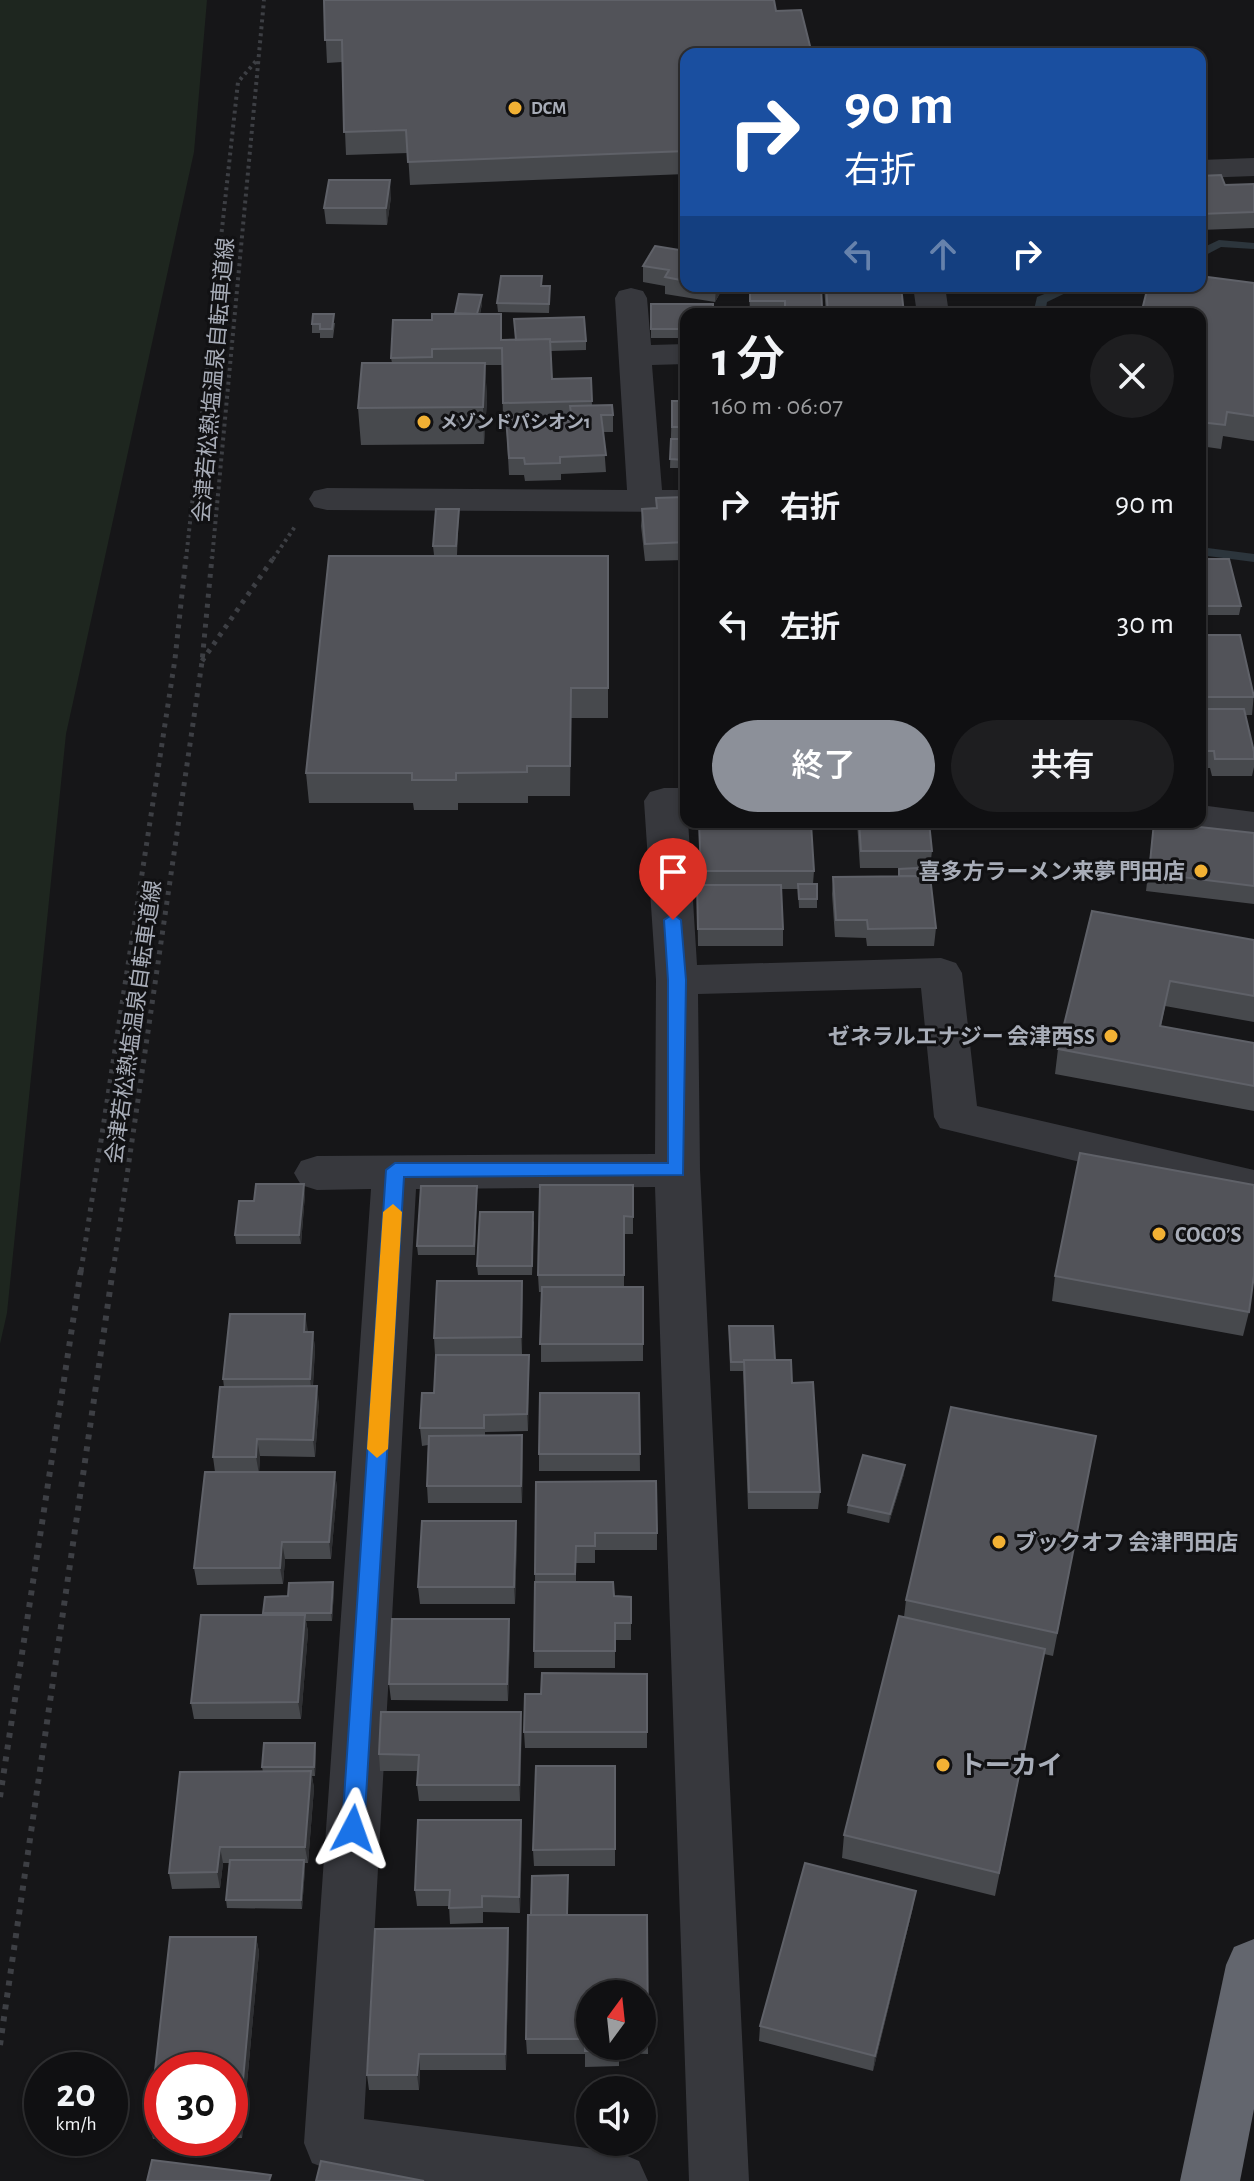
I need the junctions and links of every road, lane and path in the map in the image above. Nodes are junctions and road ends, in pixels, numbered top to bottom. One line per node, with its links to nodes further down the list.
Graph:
1 (264, 0): 2 (path, 会津若松熱塩温泉自転車道線)
2 (257, 60): 11 (path, 会津若松熱塩温泉自転車道線); 20 (path)
3 (1254, 167): 4 (street)
4 (1206, 169)
5 (631, 298): 7 (street)
6 (680, 354): 7 (street)
7 (634, 355): 9 (street)
8 (327, 499): 9 (street); 11 (path)
9 (645, 501): 10 (street)
10 (680, 501)
11 (202, 662): 22 (path, 会津若松熱塩温泉自転車道線)
12 (680, 801): 15 (street)
13 (1206, 819): 14 (street)
14 (1254, 825)
15 (677, 980): 17 (street); 19 (street)
16 (395, 1170): 17 (street); 18 (street); 23 (street)
17 (677, 1170): 24 (street)
18 (317, 1173)
19 (1254, 1187)
20 (0, 1797)
21 (1254, 1965): 25 (highway)
22 (0, 2045)
23 (618, 2181)
24 (719, 2181)
25 (1210, 2181)

